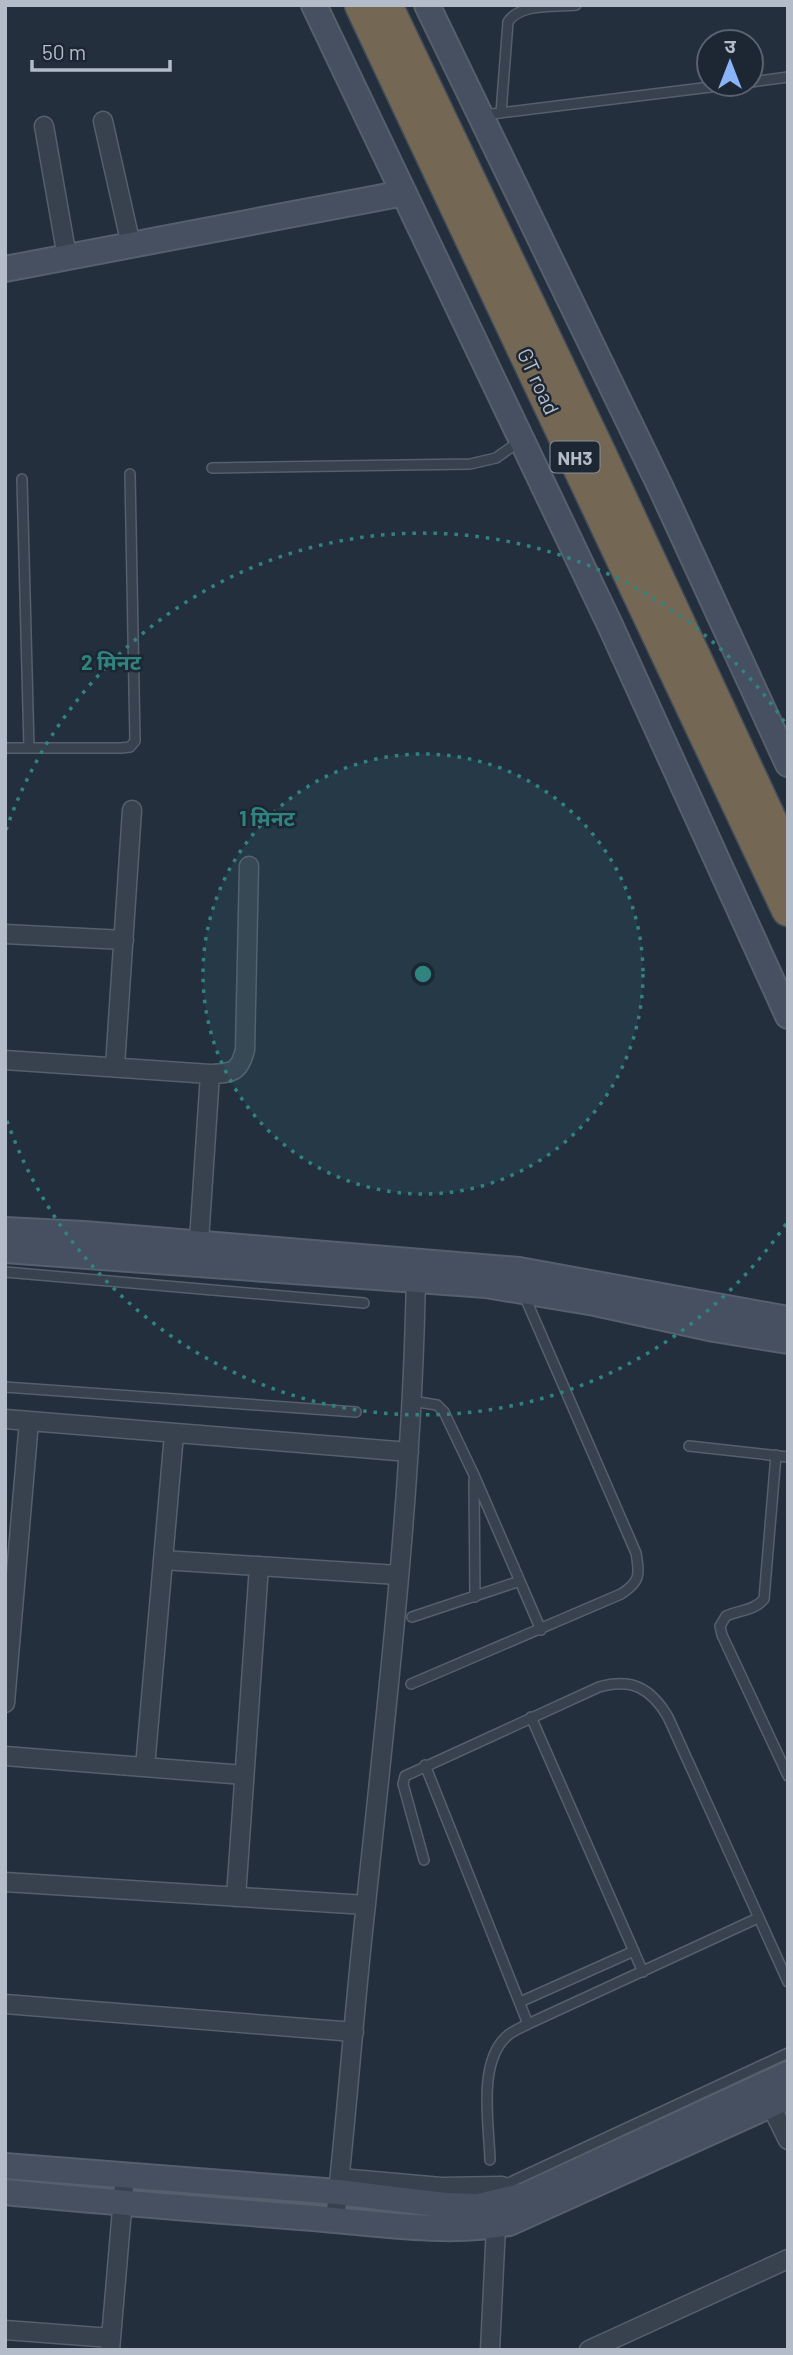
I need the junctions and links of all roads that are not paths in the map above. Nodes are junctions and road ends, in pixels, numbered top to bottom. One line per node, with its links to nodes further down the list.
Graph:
1 (314, 5): 12 (street)
2 (361, 5): 26 (highway, GT road / NH3)
3 (386, 5): 24 (highway, GT road / NH3)
4 (427, 5): 9 (street)
5 (576, 5): 9 (lane)
6 (788, 77): 7 (lane)
7 (765, 80)
8 (695, 89): 9 (lane)
9 (490, 115): 22 (street)
10 (103, 121): 13 (street)
11 (44, 126): 14 (street)
12 (404, 193): 13 (street); 16 (street)
13 (131, 245): 14 (street)
14 (67, 257): 15 (street)
15 (5, 269)
16 (522, 440): 17 (lane); 29 (street)
17 (212, 468)
18 (130, 474): 21 (lane)
19 (22, 479): 21 (lane)
20 (5, 748): 21 (lane)
21 (29, 748)
22 (788, 764)
23 (132, 810): 28 (street)
24 (788, 858)
25 (249, 866): 32 (street)
26 (788, 910)
27 (5, 934): 28 (street)
28 (124, 940): 31 (street)
29 (788, 1016)
30 (5, 1060): 31 (street)
31 (116, 1066): 32 (street)
32 (210, 1074): 35 (street)
33 (5, 1230): 35 (street)
34 (5, 1250): 35 (street)
35 (198, 1255): 36 (street)
36 (416, 1271): 38 (street); 40 (street); 43 (street)
37 (5, 1272): 39 (lane)
38 (522, 1290): 41 (street); 60 (lane)
39 (364, 1303)
40 (788, 1319)
41 (788, 1341)
42 (5, 1387): 44 (lane)
43 (412, 1401): 49 (street); 52 (lane)
44 (356, 1412)
45 (5, 1419): 46 (street)
46 (29, 1421): 47 (street); 55 (street)
47 (174, 1434): 49 (street); 53 (street)
48 (689, 1446): 50 (lane)
49 (409, 1452): 56 (street)
50 (776, 1455): 51 (lane); 68 (lane)
51 (788, 1457)
52 (474, 1475): 57 (lane); 58 (lane)
53 (163, 1560): 54 (street); 66 (street)
54 (259, 1566): 56 (street); 67 (street)
55 (11, 1575): 62 (street)
56 (398, 1575): 72 (street)
57 (520, 1581): 58 (lane); 60 (lane)
58 (475, 1597): 59 (lane)
59 (412, 1617)
60 (541, 1630): 61 (lane)
61 (411, 1684)
62 (5, 1703)
63 (531, 1717): 65 (lane); 73 (lane); 74 (lane)
64 (5, 1756): 66 (street)
65 (425, 1765): 69 (lane); 77 (lane)
66 (145, 1767): 67 (street)
67 (244, 1776): 71 (street)
68 (788, 1776)
69 (424, 1860)
70 (5, 1882): 71 (street)
71 (236, 1897): 72 (street)
72 (366, 1905): 80 (street)
73 (758, 1918): 75 (lane); 76 (lane)
74 (634, 1951): 75 (lane); 77 (lane)
75 (643, 1972): 79 (lane)
76 (788, 1982)
77 (520, 2002): 79 (lane)
78 (5, 2004): 80 (street)
79 (528, 2024): 85 (lane)
80 (354, 2032): 88 (street)
81 (788, 2053): 89 (lane)
82 (788, 2074): 83 (street)
83 (773, 2096): 84 (street); 88 (street); 93 (street)
84 (788, 2140)
85 (490, 2160)
86 (5, 2166): 87 (street)
87 (125, 2174): 88 (street); 91 (street)
88 (339, 2185): 89 (street); 92 (street)
89 (502, 2186)
90 (5, 2192): 91 (street)
91 (122, 2203): 92 (street); 96 (street)
92 (335, 2220): 93 (street)
93 (496, 2226): 98 (street)
94 (788, 2259): 97 (street)
95 (5, 2330): 96 (street)
96 (111, 2344)
97 (617, 2344): 99 (street)
98 (490, 2350)
99 (589, 2350)

